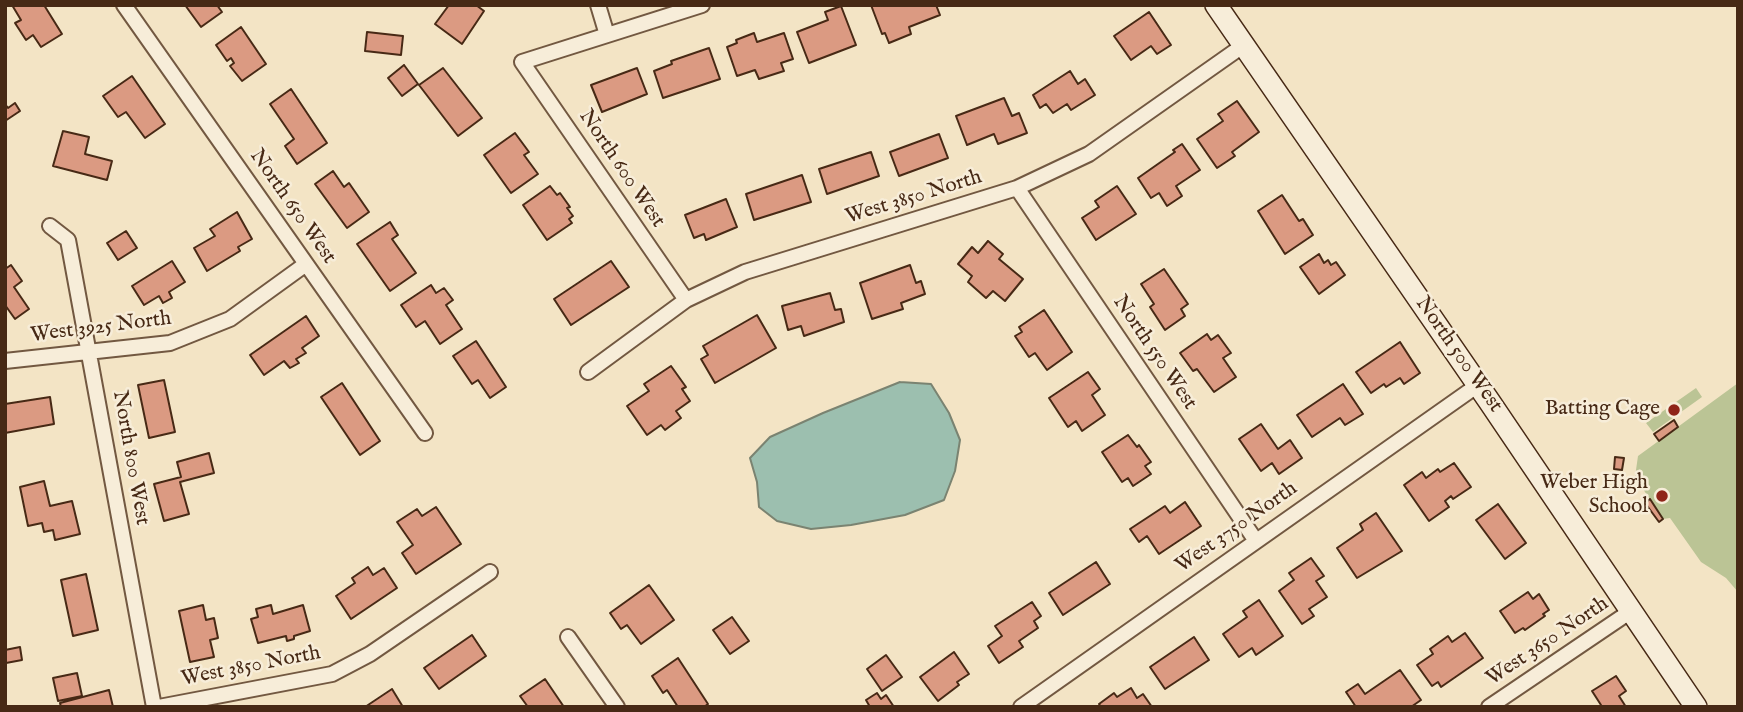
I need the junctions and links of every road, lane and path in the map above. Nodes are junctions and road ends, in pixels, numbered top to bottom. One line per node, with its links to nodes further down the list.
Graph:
1 (124, 5): 9 (street, North 650 West)
2 (598, 5): 5 (street)
3 (702, 5): 5 (street)
4 (1216, 5): 6 (street, North 500 West)
5 (607, 35): 10 (street, North 600 West)
6 (1244, 45): 7 (street, West 3850 North); 14 (street, North 500 West)
7 (1017, 188): 10 (street, West 3850 North); 16 (street, North 550 West)
8 (50, 226): 11 (street, North 800 West)
9 (306, 264): 11 (street, West 3925 North); 15 (street, North 650 West)
10 (686, 300): 13 (street, West 3850 North)
11 (90, 352): 12 (street, West 3925 North); 20 (street, North 800 West)
12 (5, 360)
13 (588, 372)
14 (1478, 385): 16 (street, West 3750 North); 18 (street, North 500 West)
15 (425, 433)
16 (1256, 541): 22 (street, West 3750 North)
17 (490, 572): 20 (street, West 3850 North)
18 (1631, 611): 23 (street, West 3650 North); 24 (street, North 500 West)
19 (568, 637): 21 (street)
20 (157, 707)
21 (617, 707)
22 (1021, 707)
23 (1489, 707)
24 (1696, 707)

